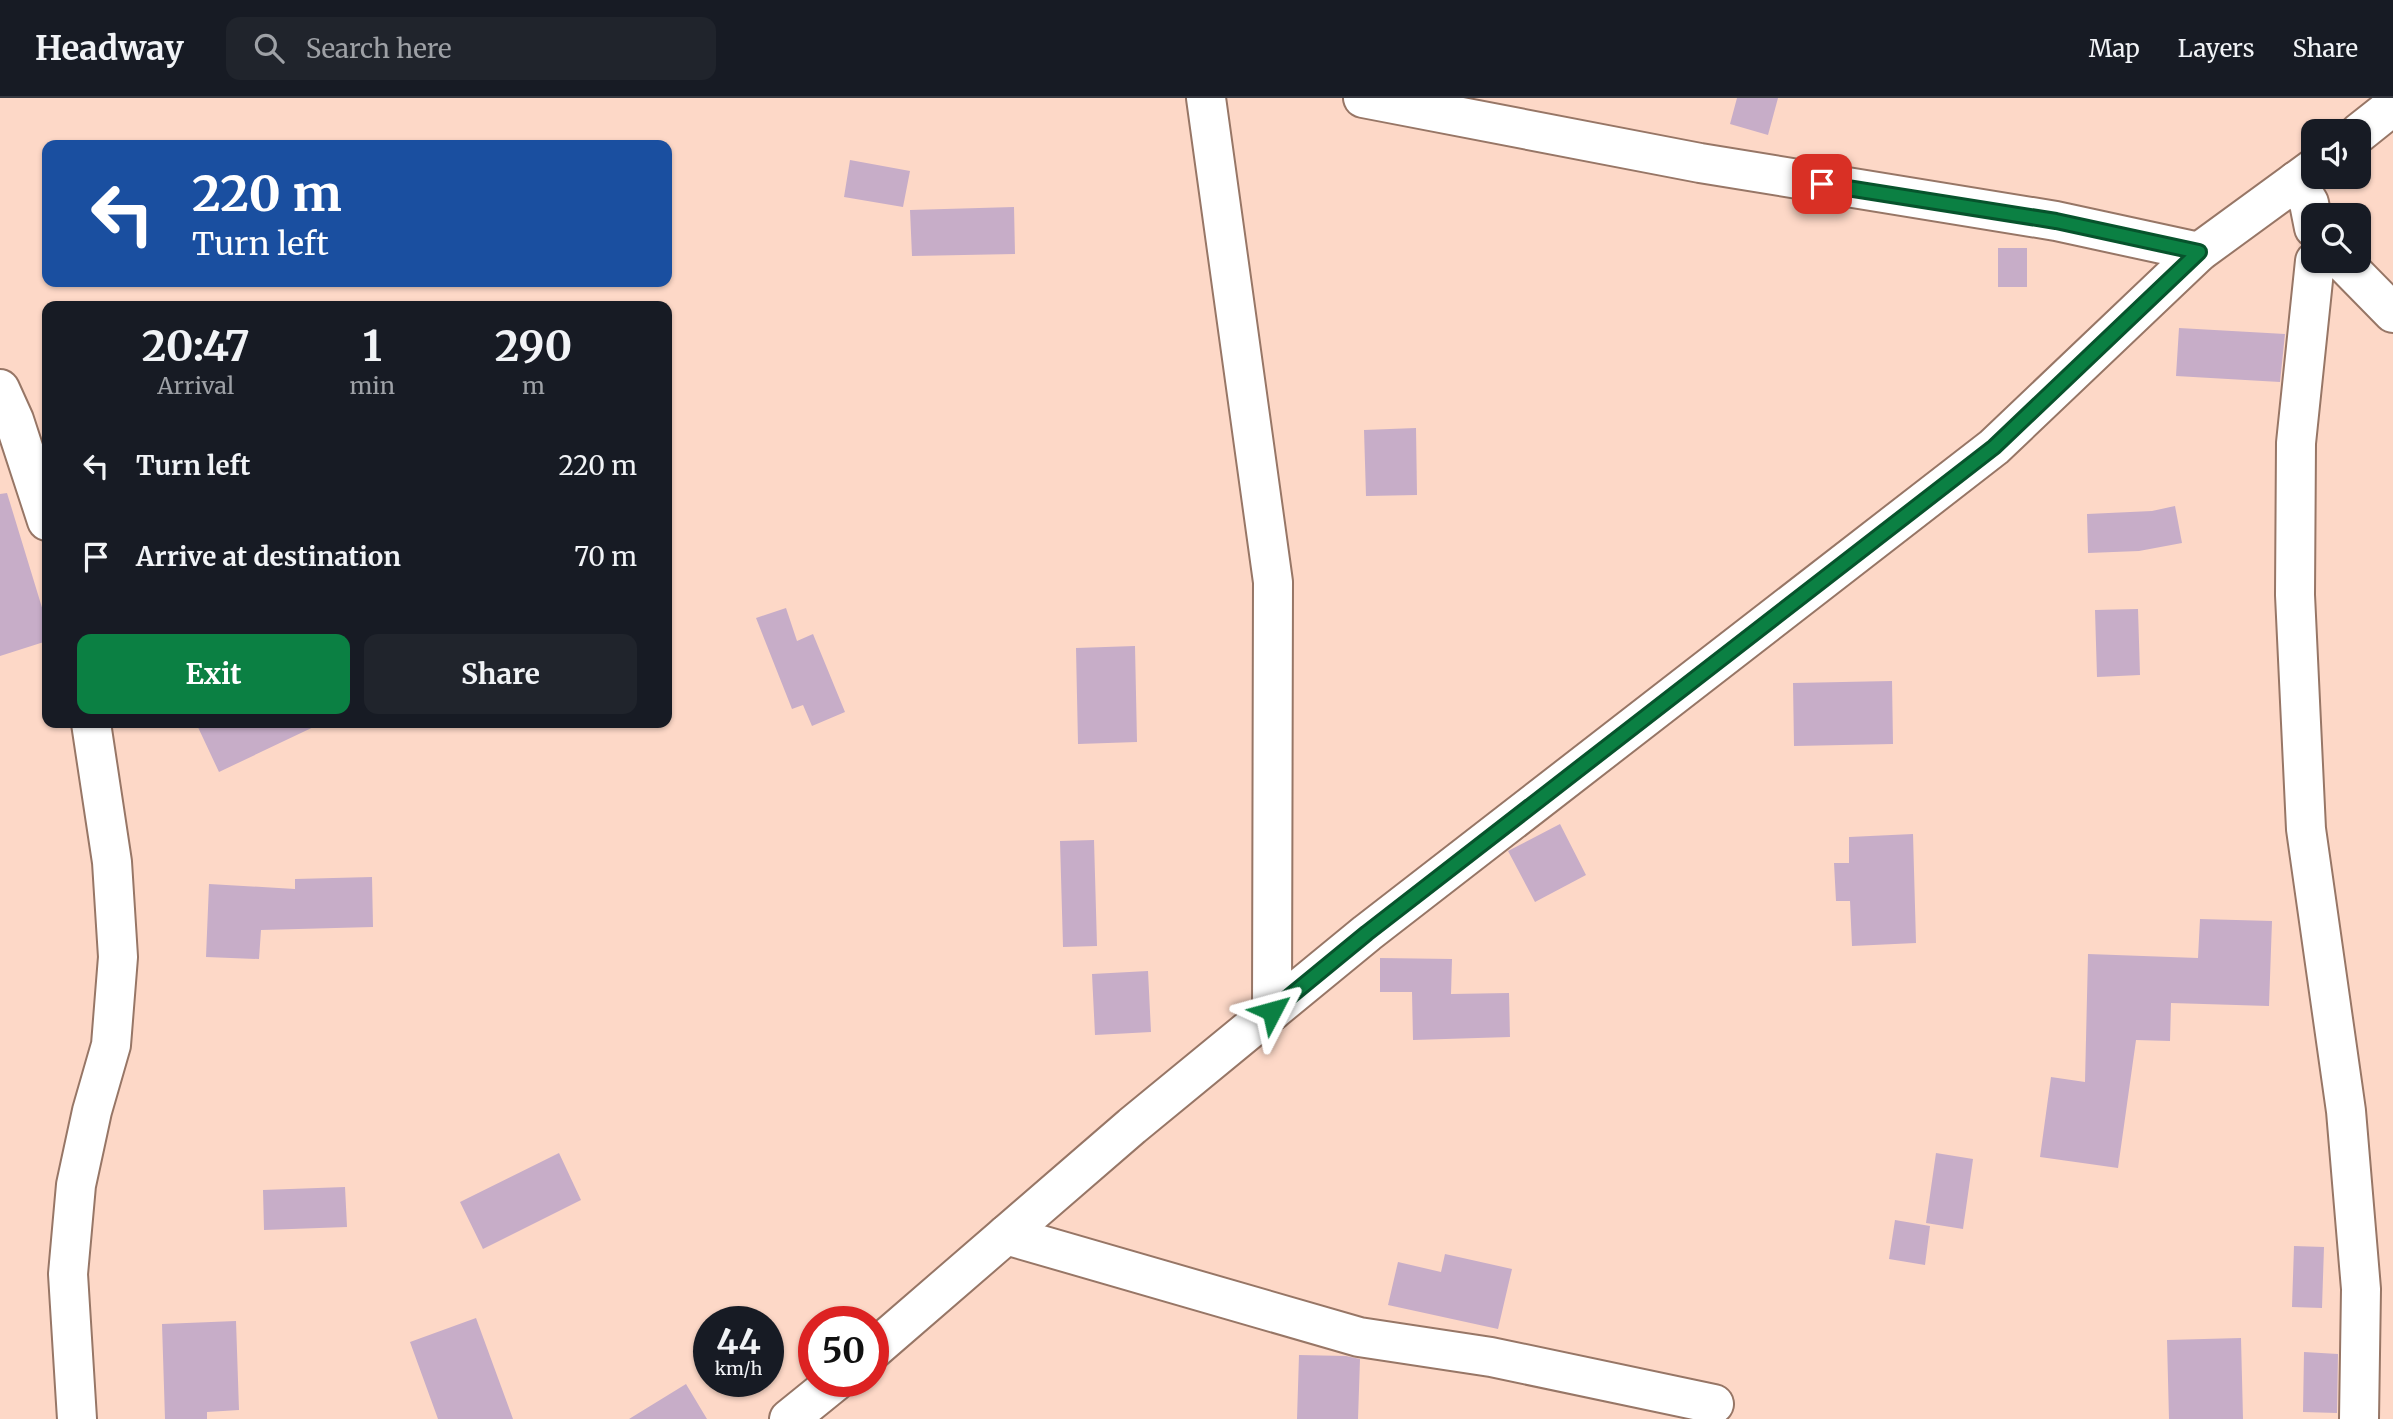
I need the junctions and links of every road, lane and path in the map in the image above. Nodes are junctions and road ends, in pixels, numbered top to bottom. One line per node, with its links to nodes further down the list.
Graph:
1 (1206, 98): 13 (street)
2 (1363, 98): 6 (street)
3 (2393, 106): 4 (street)
4 (2371, 123)
5 (2301, 177): 6 (street)
6 (2199, 252): 13 (street)
7 (2314, 273): 20 (street)
8 (2354, 273): 9 (street)
9 (2393, 313)
10 (0, 388): 11 (street)
11 (42, 506)
12 (92, 728): 18 (street)
13 (1272, 1011): 14 (street)
14 (1006, 1235): 15 (street); 17 (street)
15 (889, 1336)
16 (816, 1397): 19 (street)
17 (1714, 1404)
18 (77, 1419)
19 (789, 1419)
20 (2360, 1419)

